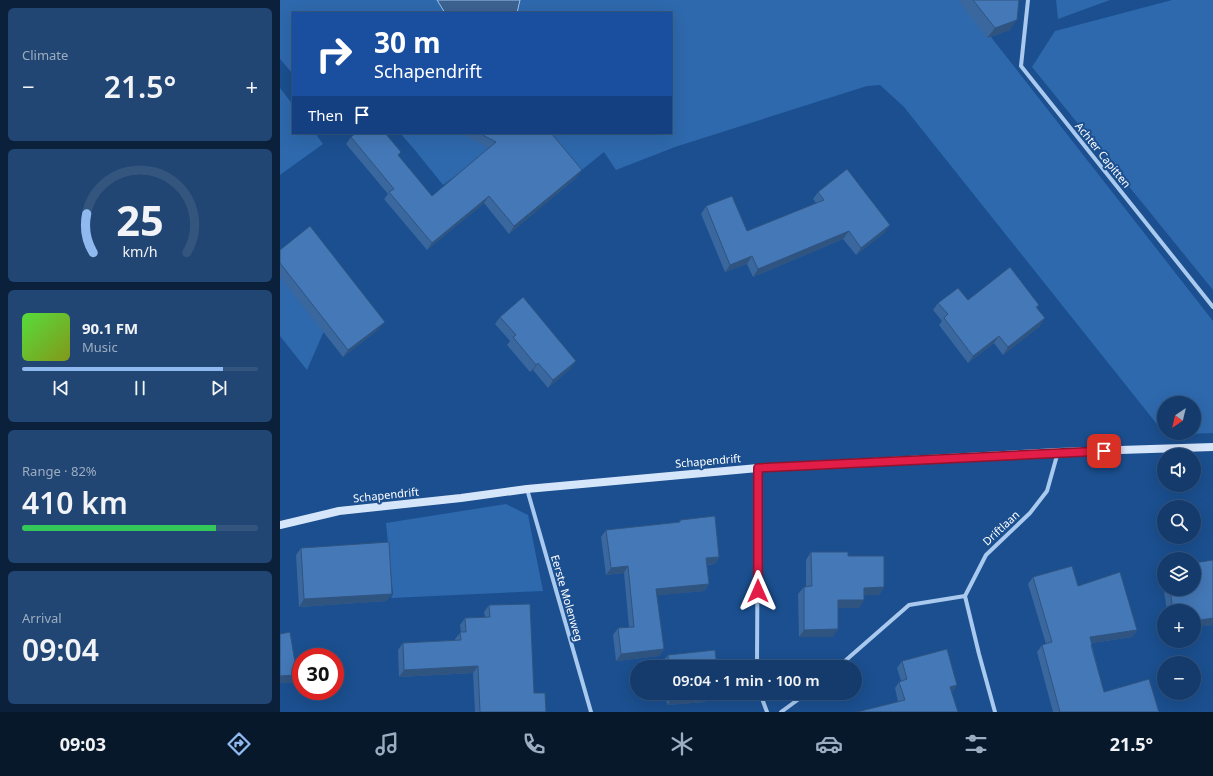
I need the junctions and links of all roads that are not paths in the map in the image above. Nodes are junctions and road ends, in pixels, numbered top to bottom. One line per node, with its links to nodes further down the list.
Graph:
1 (1028, 0): 2 (street, Achter Capitten)
2 (1213, 307)
3 (1213, 447): 4 (street, Schapendrift)
4 (1058, 452): 5 (street, Schapendrift); 8 (street, Driftlaan)
5 (758, 468): 6 (street, Schapendrift); 9 (street)
6 (527, 489): 7 (street, Schapendrift); 13 (street, Eerste Molenweg)
7 (280, 524)
8 (965, 596): 10 (street); 16 (street)
9 (757, 660)
10 (846, 660)
11 (763, 700): 14 (street)
12 (797, 700): 15 (street)
13 (590, 712)
14 (767, 712)
15 (780, 712)
16 (995, 712)

